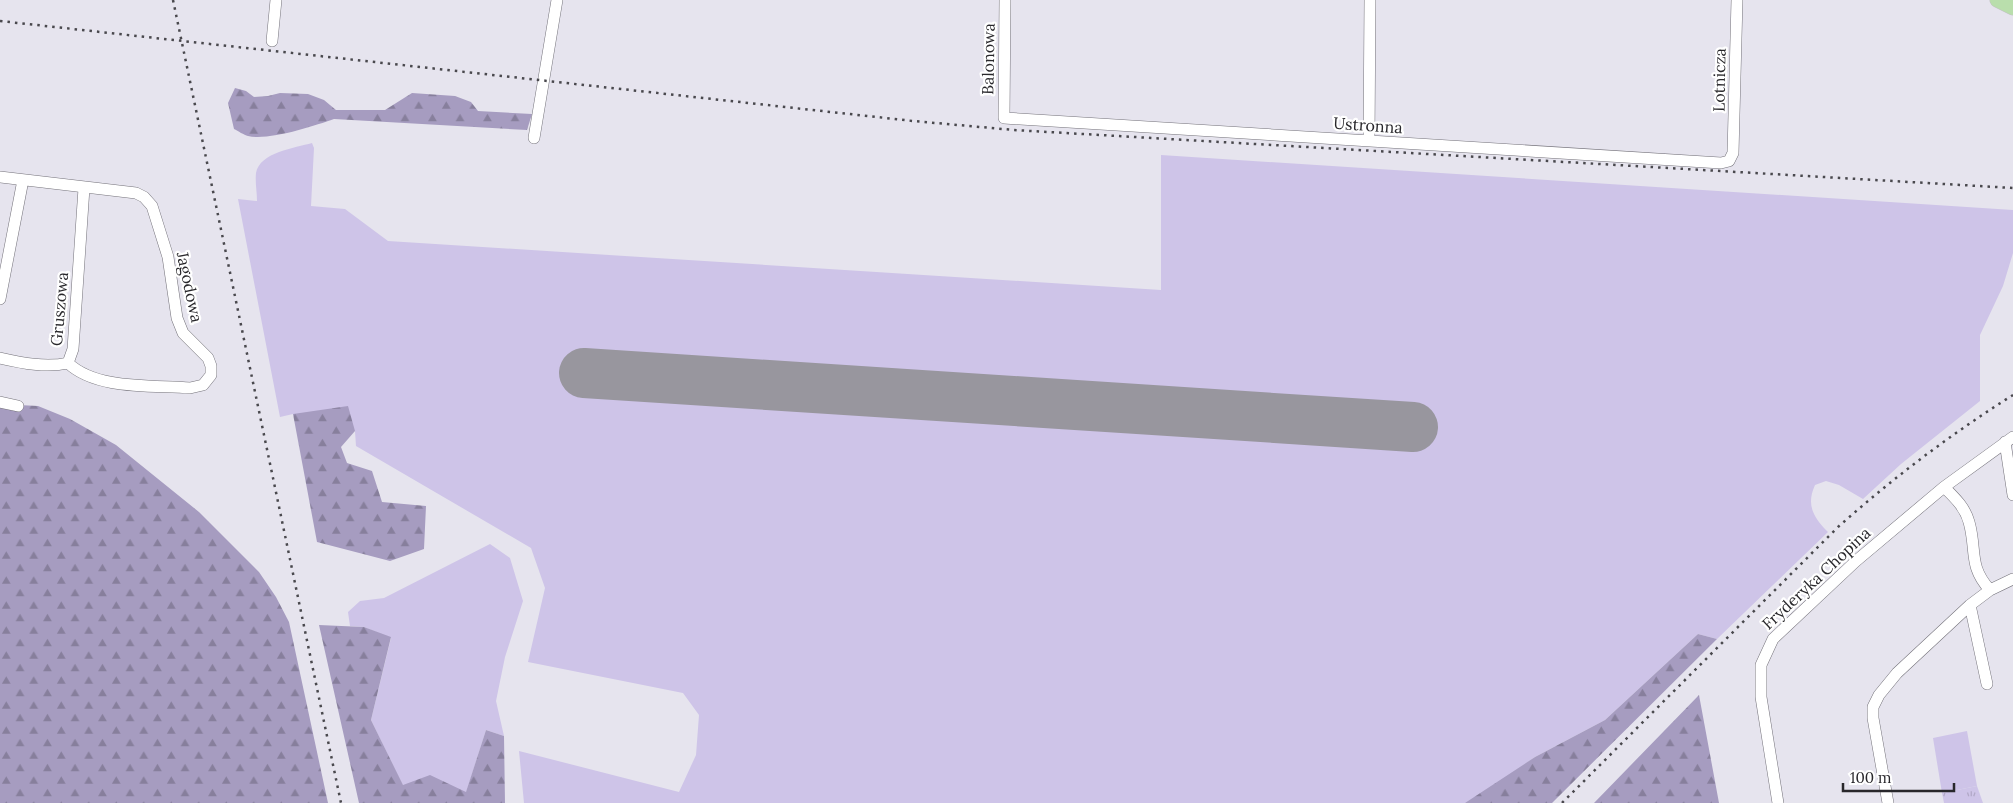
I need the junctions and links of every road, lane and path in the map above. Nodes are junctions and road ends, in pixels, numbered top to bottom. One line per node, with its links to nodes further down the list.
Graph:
1 (276, 0): 8 (street)
2 (557, 0): 10 (street)
3 (1005, 0): 9 (street, Balonowa)
4 (1370, 0): 11 (street)
5 (1737, 0): 12 (street, Lotnicza)
6 (1997, 0): 7 (main road)
7 (2013, 8)
8 (272, 42)
9 (1004, 118): 11 (street, Ustronna)
10 (534, 138)
11 (1369, 141): 12 (street, Ustronna)
12 (1729, 161)
13 (0, 177): 14 (street)
14 (23, 180): 15 (street); 16 (street)
15 (84, 188): 18 (street, Gruszowa); 18 (street, Jagodowa)
16 (0, 299)
17 (0, 358): 18 (street, Gruszowa)
18 (68, 363)
19 (0, 402): 20 (street)
20 (18, 406)
21 (2009, 440): 22 (street, Fryderyka Chopina); 23 (street)
22 (1944, 487): 25 (street); 28 (street, Fryderyka Chopina)
23 (2013, 495)
24 (2013, 580): 25 (street)
25 (1990, 590): 26 (street)
26 (1970, 605): 27 (street); 29 (street)
27 (1987, 684)
28 (1778, 803)
29 (1888, 803)

